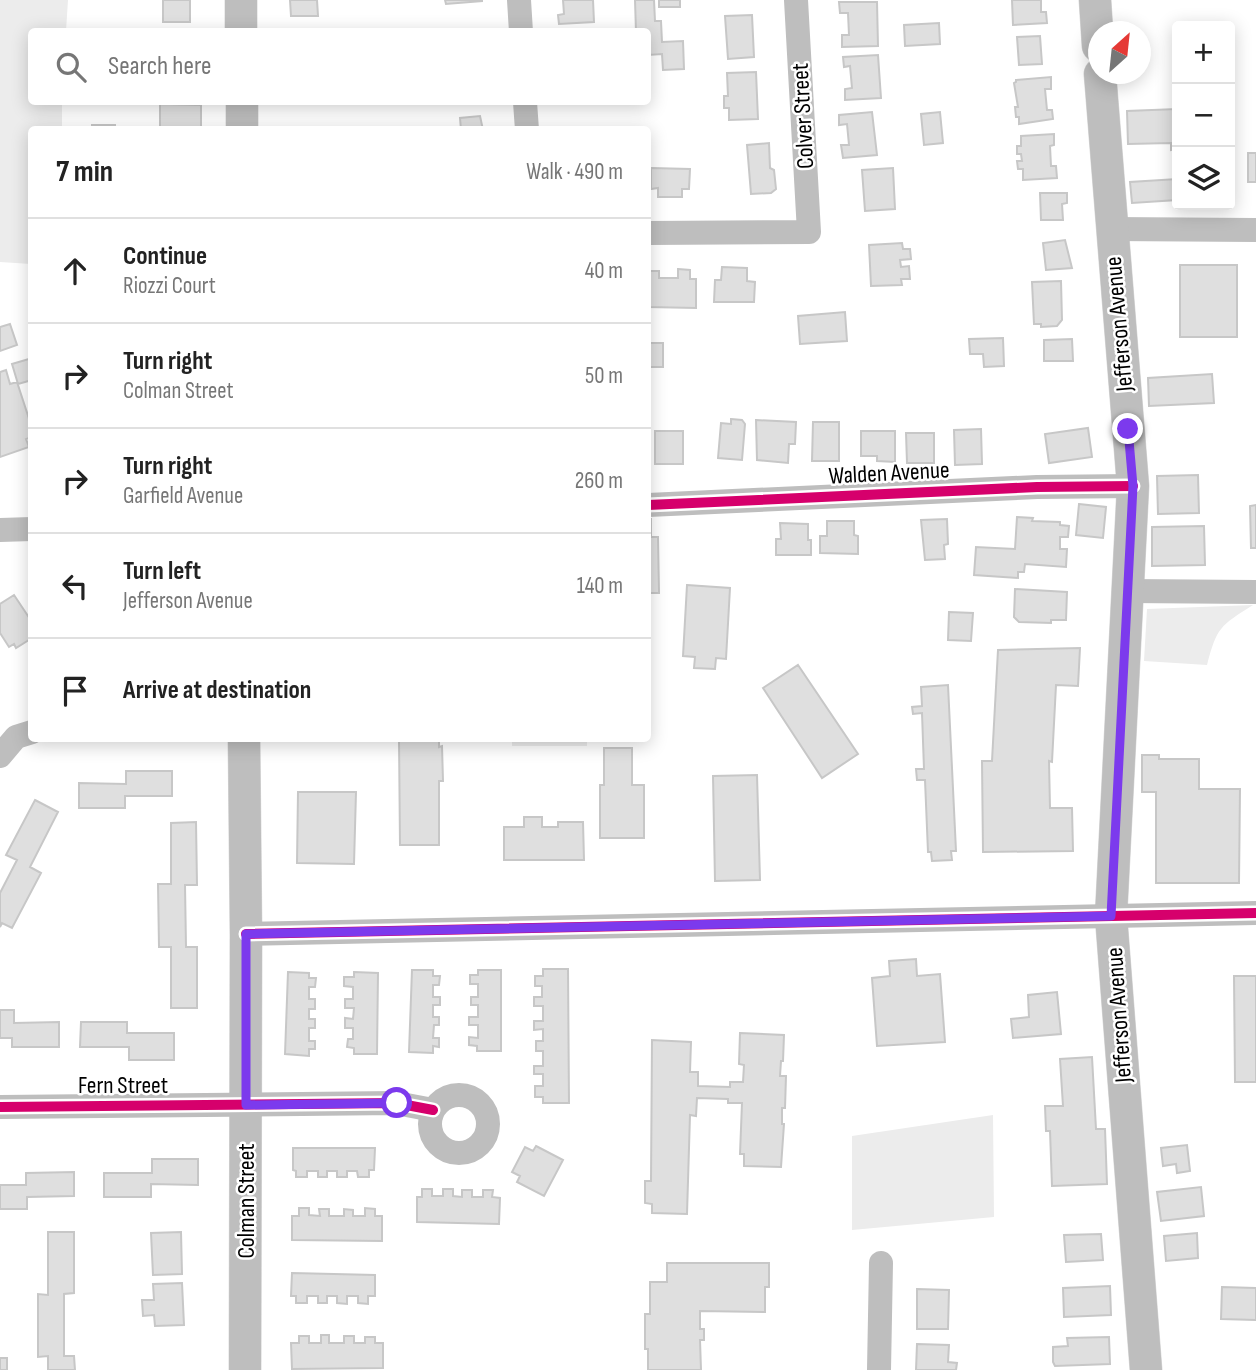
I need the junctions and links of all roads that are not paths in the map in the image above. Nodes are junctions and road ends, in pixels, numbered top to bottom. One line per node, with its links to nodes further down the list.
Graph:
1 (241, 0): 6 (main road)
2 (519, 0): 7 (street)
3 (796, 0): 15 (street, Colver Street)
4 (1095, 0): 5 (main road)
5 (1096, 21)
6 (241, 28)
7 (521, 28)
8 (1101, 84): 13 (main road, Jefferson Avenue)
9 (242, 105): 11 (main road)
10 (525, 105): 12 (street)
11 (242, 126)
12 (527, 126)
13 (1111, 229): 14 (street); 16 (main road, Jefferson Avenue)
14 (1256, 230)
15 (651, 233)
16 (1133, 486): 17 (street, Walden Avenue); 20 (main road, Jefferson Avenue)
17 (651, 505)
18 (28, 529): 19 (street)
19 (0, 530)
20 (1127, 591): 21 (street); 26 (main road, Jefferson Avenue)
21 (1256, 592)
22 (28, 733): 24 (street)
23 (244, 742): 27 (main road, Colman Street)
24 (0, 756)
25 (1256, 913): 26 (street)
26 (1111, 916): 27 (street); 34 (main road, Jefferson Avenue)
27 (246, 934): 28 (main road, Colman Street)
28 (246, 1105): 29 (street, Fern Street); 30 (street, Fern Street); 32 (main road, Colman Street)
29 (0, 1107)
30 (433, 1110)
31 (881, 1263): 33 (street)
32 (245, 1370)
33 (878, 1370)
34 (1146, 1370)

